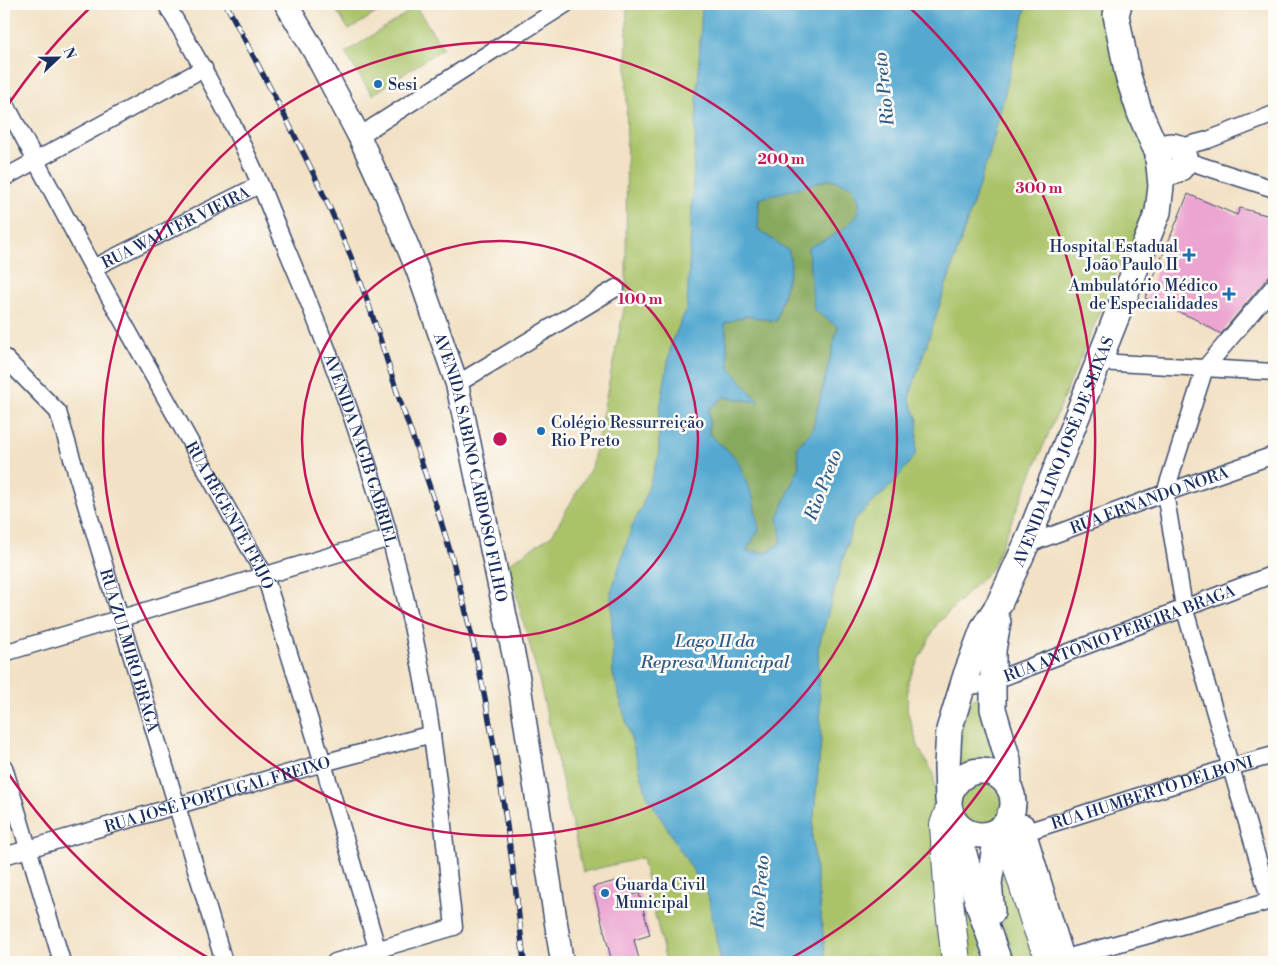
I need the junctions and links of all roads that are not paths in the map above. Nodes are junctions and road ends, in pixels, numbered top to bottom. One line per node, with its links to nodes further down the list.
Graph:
1 (166, 4): 6 (street, AVENIDA NAGIB GABRIEL)
2 (286, 4): 9 (main road, AVENIDA SABINO CARDOSO FILHO)
3 (566, 4): 9 (street)
4 (1119, 4): 10 (main road, AVENIDA LINO JOSÉ DE SEIXAS)
5 (1128, 4): 10 (main road, AVENIDA LINO JOSÉ DE SEIXAS)
6 (204, 68): 11 (street); 13 (street, AVENIDA NAGIB GABRIEL)
7 (4, 102): 11 (street, RUA REGENTE FEIJÓ)
8 (1274, 114): 10 (street)
9 (359, 136): 22 (main road, AVENIDA SABINO CARDOSO FILHO)
10 (1173, 157): 14 (street); 19 (main road, AVENIDA LINO JOSÉ DE SEIXAS)
11 (35, 160): 12 (street); 15 (street, RUA REGENTE FEIJÓ)
12 (4, 178)
13 (259, 186): 15 (street, RUA WALTER VIEIRA); 25 (street, AVENIDA NAGIB GABRIEL)
14 (1274, 189)
15 (93, 268): 28 (street, RUA REGENTE FEIJÓ)
16 (1274, 286): 20 (street)
17 (616, 288): 22 (street)
18 (4, 357): 31 (street, RUA ZULMIRO BRAGA)
19 (1099, 362): 20 (street); 26 (main road, AVENIDA LINO JOSÉ DE SEIXAS)
20 (1205, 368): 21 (street); 24 (street)
21 (1274, 372)
22 (457, 384): 52 (main road, AVENIDA SABINO CARDOSO FILHO)
23 (1274, 456): 24 (street, RUA ERNANDO NORA)
24 (1165, 493): 26 (street, RUA ERNANDO NORA); 30 (street)
25 (390, 538): 28 (street); 35 (street, AVENIDA NAGIB GABRIEL)
26 (1026, 545): 29 (main road, AVENIDA LINO JOSÉ DE SEIXAS)
27 (1274, 574): 30 (street, RUA ANTÔNIO PEREIRA BRAGA)
28 (266, 576): 31 (street); 37 (street, RUA REGENTE FEIJÓ)
29 (999, 604): 33 (main road, AVENIDA LINO JOSÉ DE SEIXAS); 34 (main road, AVENIDA LINO JOSÉ DE SEIXAS)
30 (1184, 608): 33 (street, RUA ANTÔNIO PEREIRA BRAGA); 39 (street)
31 (120, 618): 32 (street); 40 (street, RUA ZULMIRO BRAGA)
32 (4, 653)
33 (993, 681): 34 (street, RUA ANTÔNIO PEREIRA BRAGA); 42 (main road, AVENIDA LINO JOSÉ DE SEIXAS)
34 (961, 689): 41 (main road, AVENIDA LINO JOSÉ DE SEIXAS)
35 (432, 734): 37 (street, RUA JOSÉ PORTUGAL FREIXO); 47 (street, AVENIDA NAGIB GABRIEL)
36 (1274, 754): 39 (street, RUA HUMBERTO DELBONI)
37 (323, 763): 40 (street, RUA JOSÉ PORTUGAL FREIXO); 47 (street, RUA REGENTE FEIJÓ)
38 (4, 767): 43 (street)
39 (1230, 767): 42 (street, RUA HUMBERTO DELBONI); 45 (street)
40 (177, 806): 43 (street, RUA JOSÉ PORTUGAL FREIXO); 50 (street, RUA ZULMIRO BRAGA)
41 (951, 812): 42 (main road); 42 (main road); 46 (main road, AVENIDA LINO JOSÉ DE SEIXAS); 53 (highway)
42 (1012, 814): 46 (main road, AVENIDA LINO JOSÉ DE SEIXAS); 48 (highway)
43 (28, 848): 44 (street, RUA JOSÉ PORTUGAL FREIXO); 49 (street)
44 (4, 856)
45 (1272, 900): 48 (street)
46 (996, 952)
47 (379, 956): 51 (street)
48 (1059, 961)
49 (62, 962)
50 (224, 962)
51 (335, 962)
52 (562, 962)
53 (956, 962)

